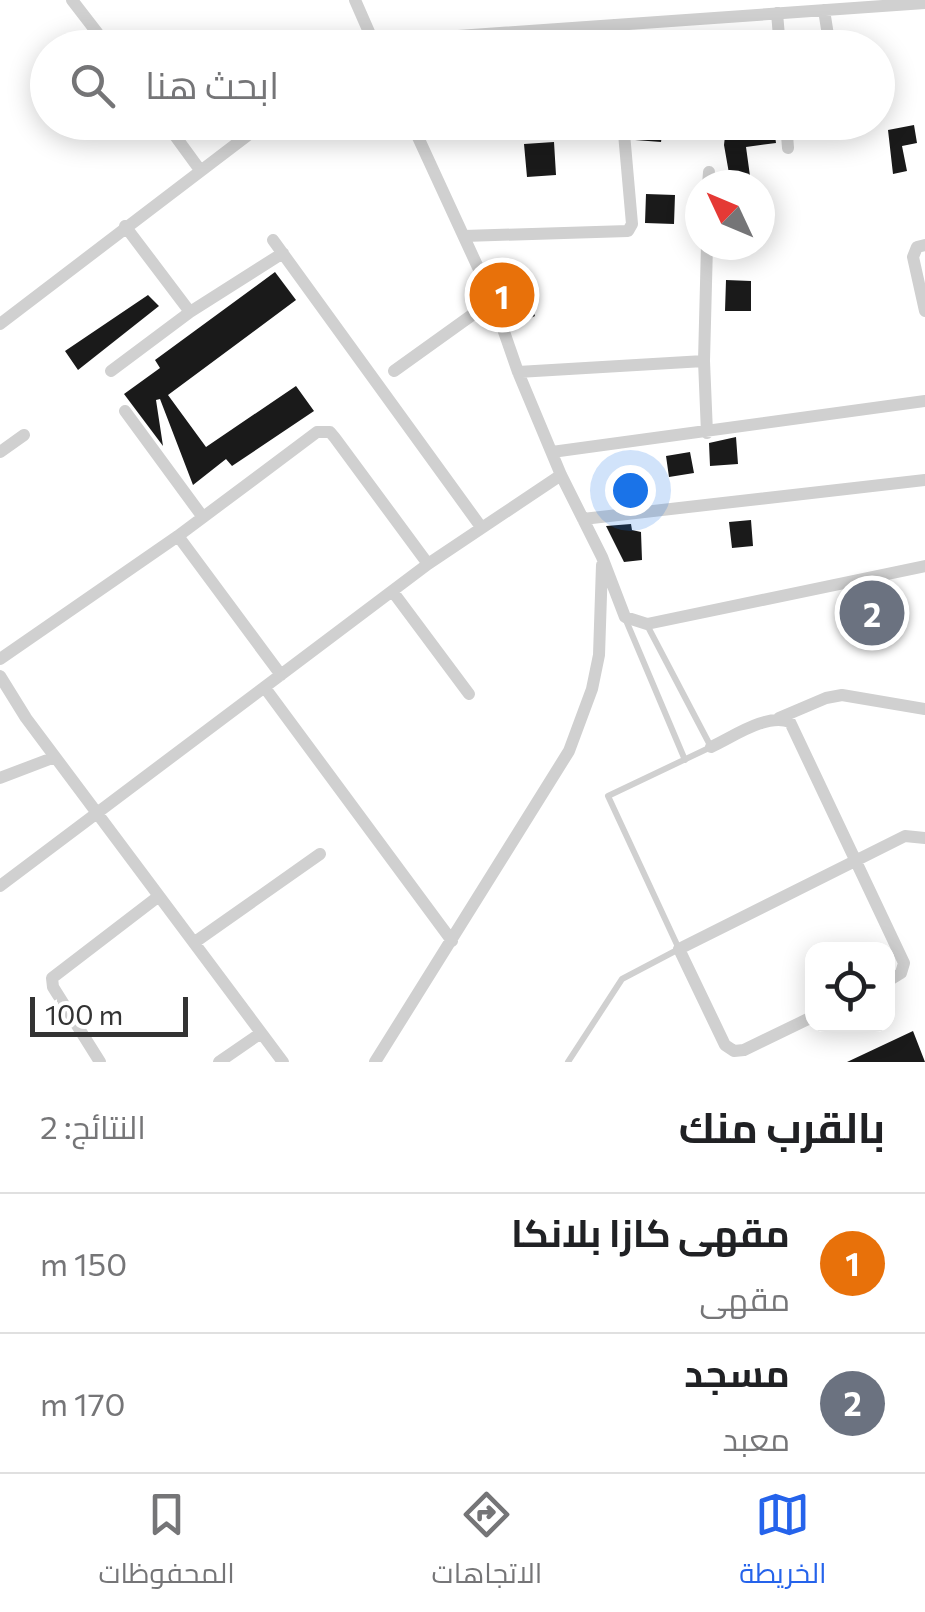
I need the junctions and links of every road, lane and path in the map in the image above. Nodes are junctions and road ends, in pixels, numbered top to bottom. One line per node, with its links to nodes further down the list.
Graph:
1 (72, 0): 8 (street)
2 (355, 0): 9 (street)
3 (925, 3): 5 (street)
4 (803, 6): 5 (street); 6 (street)
5 (824, 10): 13 (street)
6 (777, 13): 7 (street); 12 (street)
7 (614, 25): 10 (street); 11 (street)
8 (95, 30)
9 (366, 30)
10 (556, 30)
11 (614, 30)
12 (778, 30)
13 (827, 30)
14 (178, 140): 20 (street)
15 (241, 140): 20 (street)
16 (419, 140): 22 (street)
17 (624, 140): 22 (street)
18 (787, 140): 19 (street)
19 (788, 148)
20 (200, 170): 21 (street)
21 (125, 226): 29 (street); 30 (street)
22 (464, 236): 27 (street)
23 (273, 240): 25 (street)
24 (925, 245): 28 (street)
25 (283, 252): 29 (street); 45 (street)
26 (707, 260): 31 (street)
27 (494, 300): 33 (street); 34 (street)
28 (925, 311)
29 (190, 312): 32 (street)
30 (0, 324)
31 (704, 361): 34 (street); 37 (street)
32 (111, 371)
33 (394, 371)
34 (518, 372): 40 (street)
35 (925, 401): 37 (street)
36 (125, 411): 43 (street)
37 (706, 433): 40 (street)
38 (24, 435): 39 (street)
39 (0, 452)
40 (552, 452): 41 (street)
41 (561, 474): 44 (street); 45 (street)
42 (925, 480): 44 (street)
43 (202, 516): 46 (street); 48 (street)
44 (583, 519): 47 (street)
45 (482, 528): 48 (street)
46 (178, 536): 53 (street); 55 (street)
47 (602, 557): 51 (street); 70 (street)
48 (428, 564): 50 (street)
49 (925, 566): 52 (street)
50 (393, 592): 55 (street); 57 (street)
51 (625, 617): 52 (street); 62 (lane)
52 (647, 624): 60 (lane)
53 (0, 659)
54 (0, 676): 61 (street)
55 (281, 676): 56 (street)
56 (264, 688): 64 (street); 70 (street)
57 (470, 694)
58 (925, 709): 59 (street)
59 (779, 718): 60 (street); 67 (street)
60 (711, 747): 62 (lane)
61 (55, 757): 63 (street); 64 (street)
62 (685, 760): 74 (lane)
63 (0, 778)
64 (98, 812): 68 (street); 69 (street)
65 (925, 838): 67 (street)
66 (320, 854): 71 (street)
67 (854, 860): 72 (street); 74 (street)
68 (0, 886)
69 (159, 896): 71 (street); 78 (street)
70 (452, 941): 81 (street)
71 (195, 942): 77 (street)
72 (894, 942)
73 (895, 944): 75 (street)
74 (679, 949): 76 (street); 82 (lane)
75 (895, 977)
76 (805, 1020)
77 (261, 1033): 79 (street); 80 (street)
78 (100, 1062)
79 (220, 1062)
80 (282, 1062)
81 (376, 1062)
82 (568, 1062)

